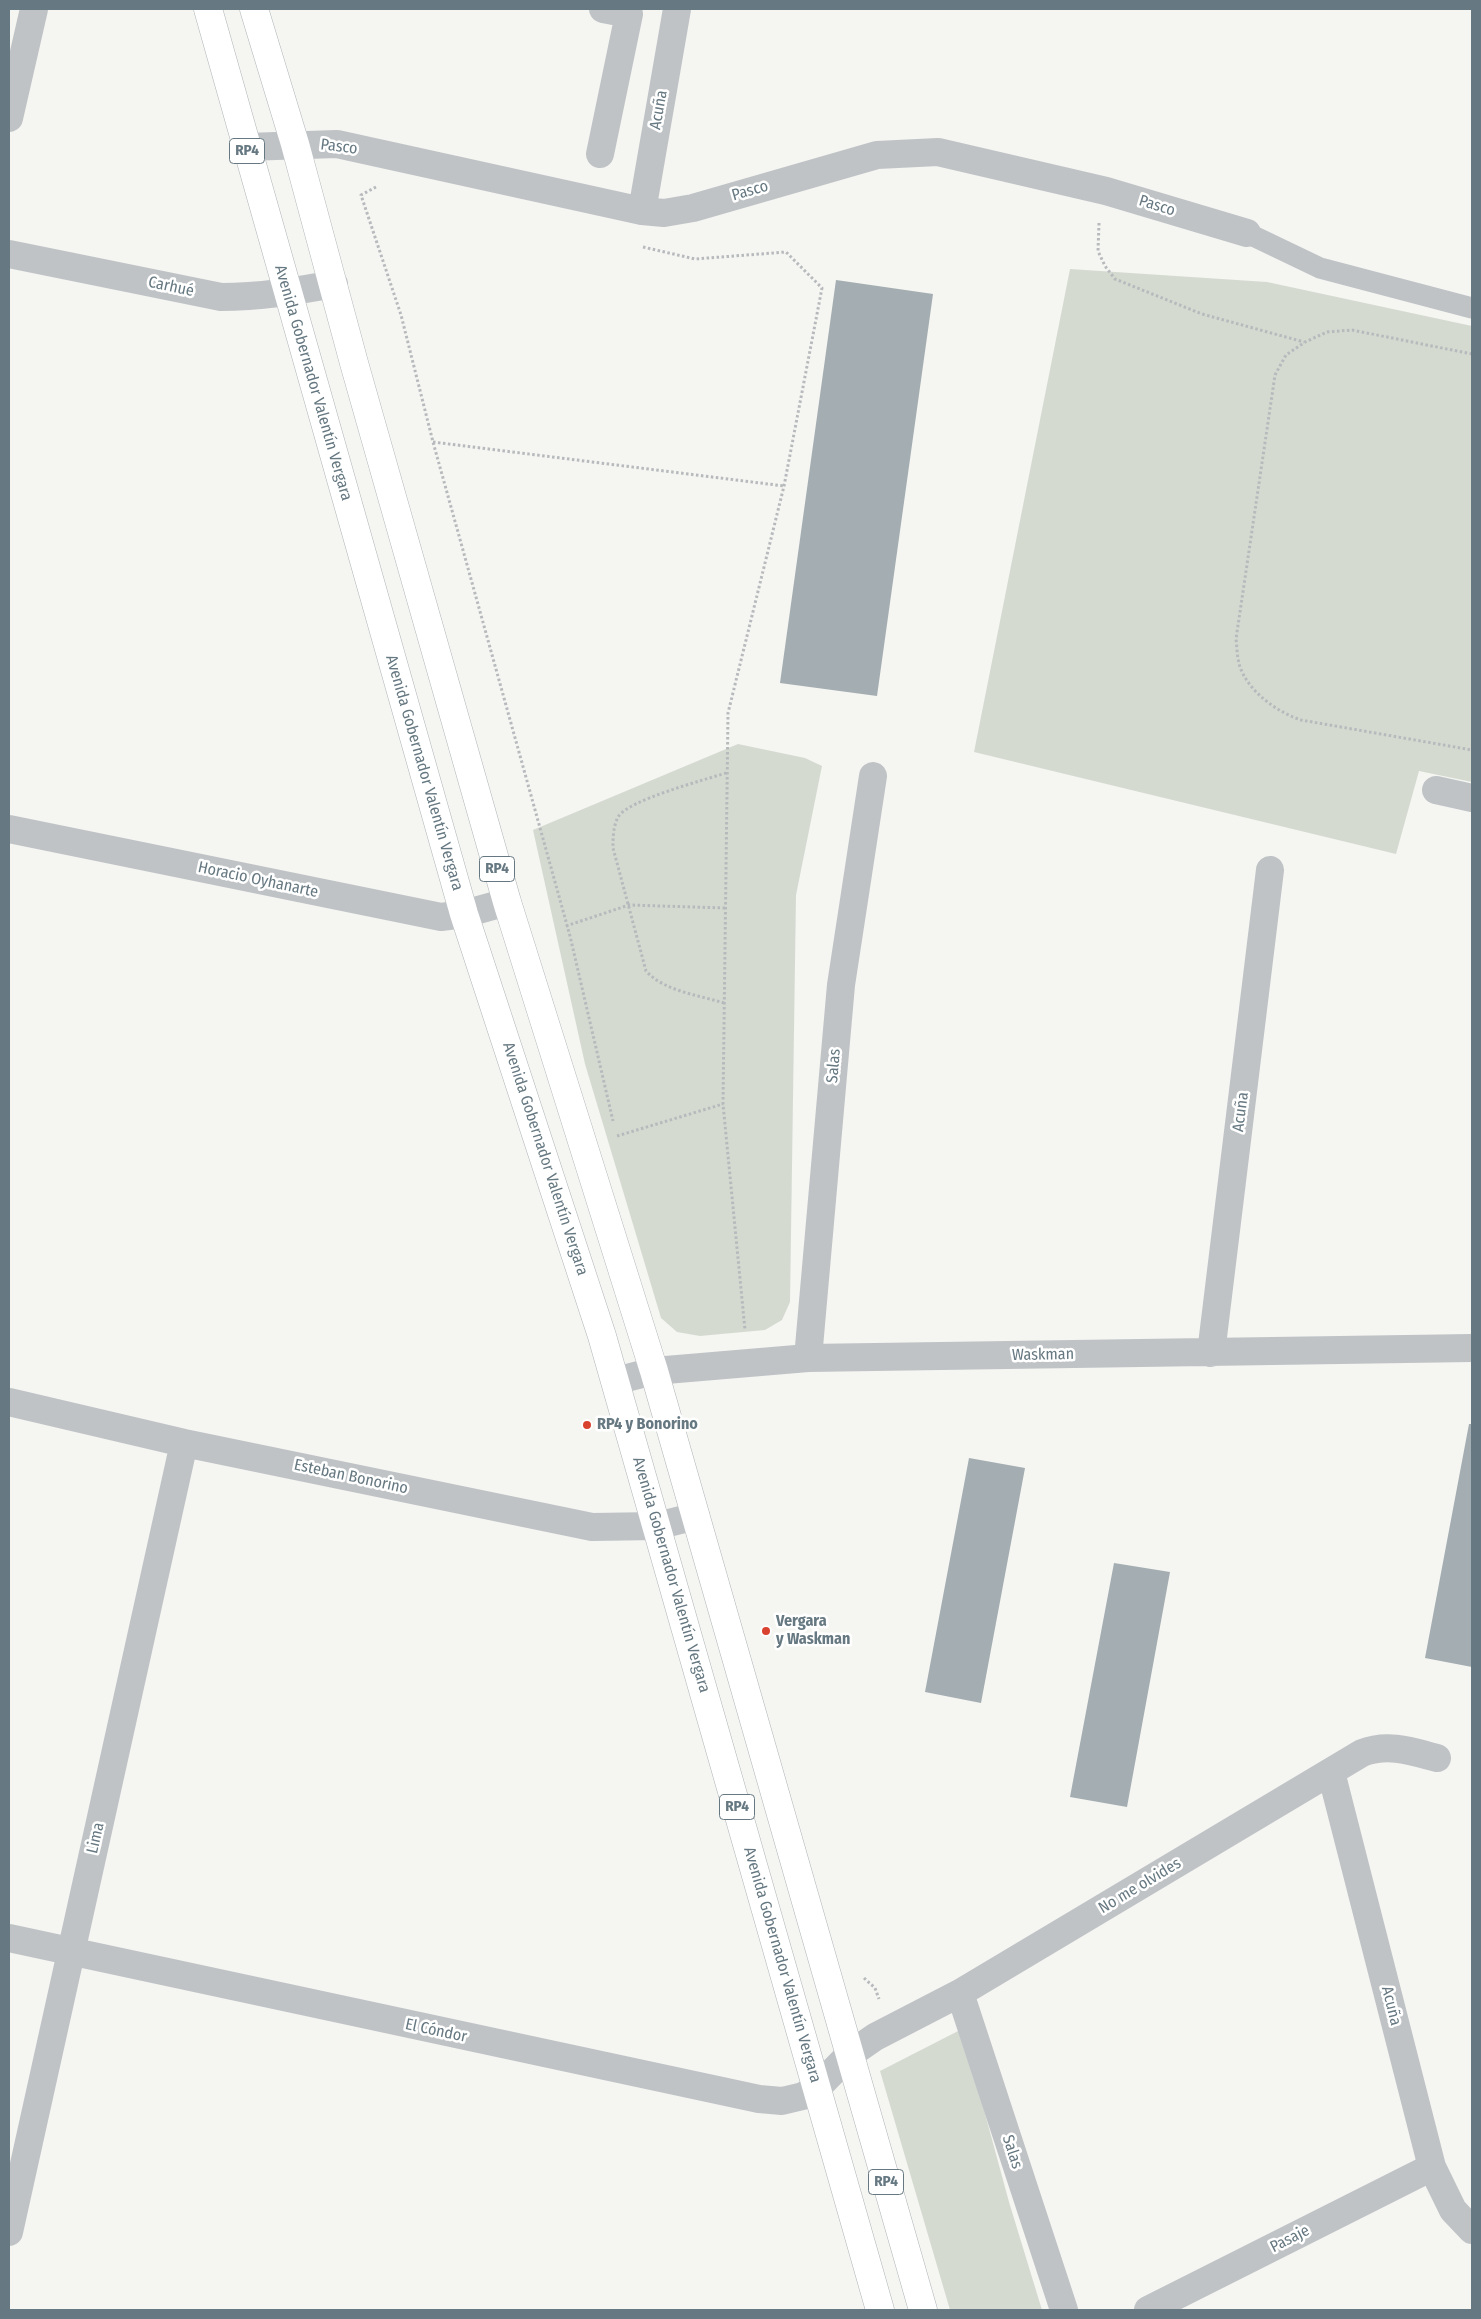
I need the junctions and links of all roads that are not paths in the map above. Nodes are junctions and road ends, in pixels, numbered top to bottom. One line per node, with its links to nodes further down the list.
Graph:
1 (34, 9): 6 (street)
2 (208, 9): 8 (main road, Avenida Gobernador Valentín Vergara / RP4)
3 (603, 9): 9 (street)
4 (676, 9): 10 (street, Acuña)
5 (256, 10): 7 (main road, RP4)
6 (9, 118)
7 (294, 144): 8 (street, Pasco); 10 (street, Pasco); 13 (main road, RP4)
8 (246, 147): 14 (main road, Avenida Gobernador Valentín Vergara / RP4)
9 (600, 154)
10 (642, 211): 11 (street, Pasco)
11 (1247, 233): 15 (lane)
12 (9, 254): 14 (street, Carhué)
13 (334, 284): 14 (street, Carhué); 21 (main road, RP4)
14 (287, 293): 22 (main road, Avenida Gobernador Valentín Vergara / RP4)
15 (1472, 308)
16 (873, 776): 25 (street, Salas)
17 (1436, 790): 18 (street)
18 (1472, 798)
19 (9, 829): 22 (street, Horacio Oyhanarte)
20 (1270, 870): 24 (street, Acuña)
21 (507, 902): 22 (street, Horacio Oyhanarte); 26 (main road, RP4)
22 (464, 914): 27 (main road, Avenida Gobernador Valentín Vergara / RP4)
23 (1472, 1348): 24 (street, Waskman)
24 (1211, 1353): 25 (street, Waskman)
25 (808, 1358): 26 (street, Waskman)
26 (654, 1371): 27 (street, Waskman); 30 (main road, RP4)
27 (615, 1381): 31 (main road, Avenida Gobernador Valentín Vergara / RP4)
28 (9, 1402): 29 (street, Esteban Bonorino)
29 (184, 1443): 31 (street, Esteban Bonorino); 35 (street, Lima)
30 (696, 1516): 31 (street, Esteban Bonorino); 37 (main road, RP4)
31 (656, 1526): 38 (main road, Avenida Gobernador Valentín Vergara / RP4)
32 (1437, 1758): 33 (street, No me olvides)
33 (1331, 1772): 36 (street, No me olvides); 39 (street, Acuña)
34 (9, 1938): 35 (street, El Cóndor)
35 (70, 1953): 38 (street, El Cóndor); 41 (street, Lima)
36 (960, 1993): 37 (street, No me olvides); 44 (street, Salas)
37 (849, 2055): 38 (street, El Cóndor); 43 (main road, RP4)
38 (817, 2088): 42 (main road, Avenida Gobernador Valentín Vergara / RP4)
39 (1432, 2167): 40 (street, Acuña); 45 (street, Pasaje)
40 (1472, 2230)
41 (9, 2232)
42 (880, 2310)
43 (923, 2310)
44 (1064, 2310)
45 (1148, 2310)

